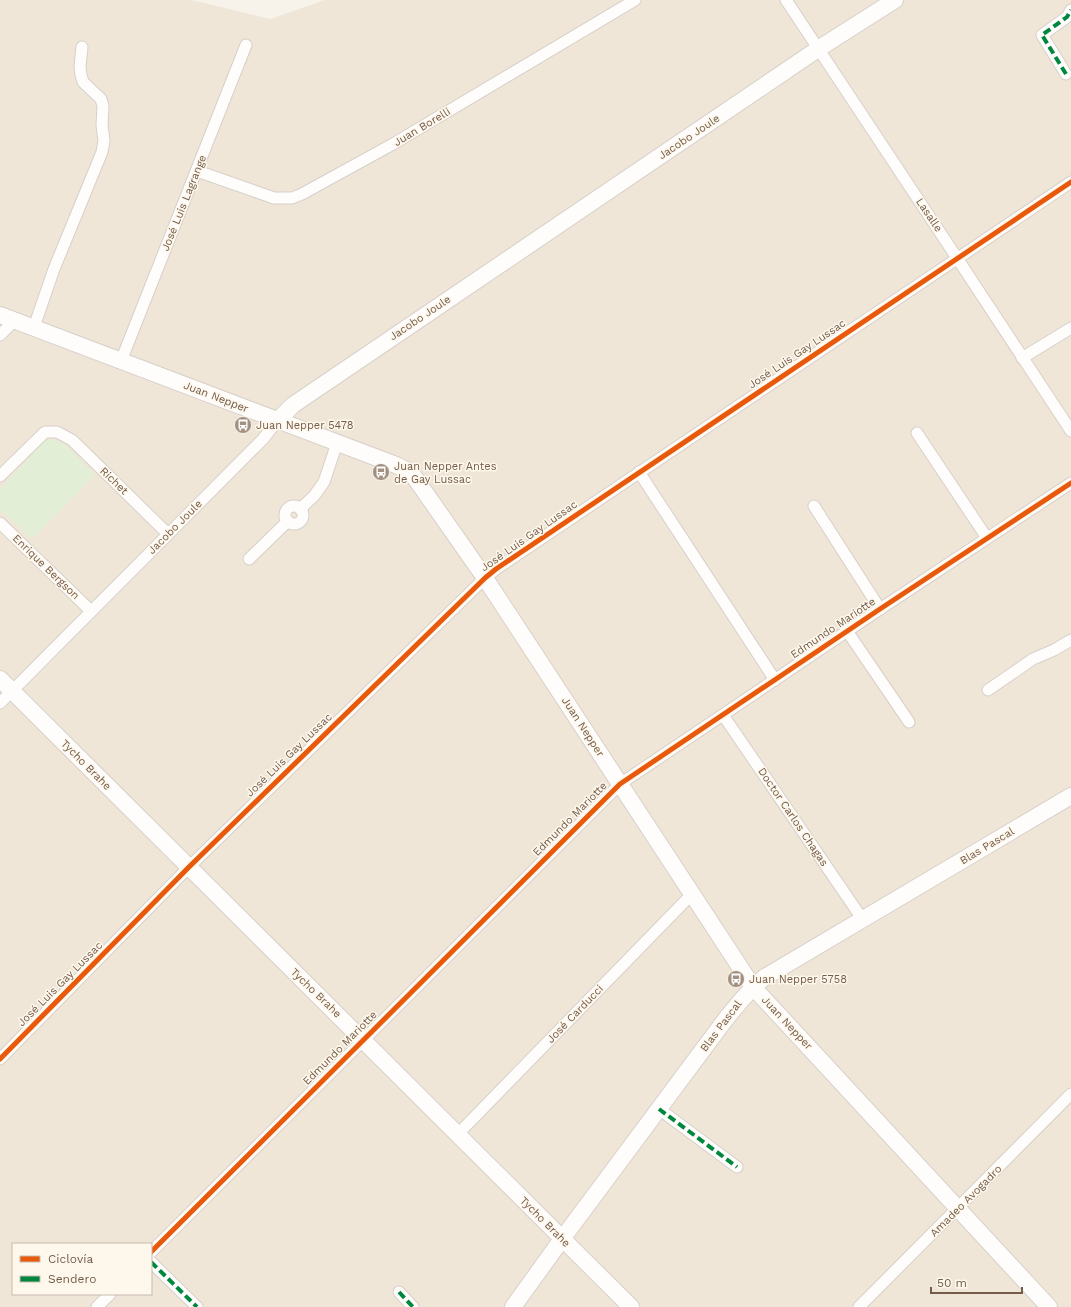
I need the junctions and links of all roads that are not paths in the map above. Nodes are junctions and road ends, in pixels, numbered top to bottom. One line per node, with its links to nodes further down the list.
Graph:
1 (635, 0): 9 (street, Juan Borelli)
2 (786, 0): 7 (street, Lasalle)
3 (895, 0): 7 (main road, Jacobo Joule)
4 (1071, 10): 8 (street)
5 (246, 45): 9 (street, José Luis Lagrange)
6 (82, 47): 14 (street)
7 (818, 49): 11 (street, Lasalle); 19 (main road, Jacobo Joule)
8 (1066, 74)
9 (197, 171): 18 (street, José Luis Lagrange)
10 (1071, 182): 11 (street, José Luis Gay Lussac)
11 (957, 258): 17 (street, Lasalle); 23 (street, José Luis Gay Lussac)
12 (0, 315): 13 (main road, Juan Nepper)
13 (15, 320): 14 (main road, Juan Nepper); 16 (street)
14 (34, 327): 18 (main road, Juan Nepper)
15 (1071, 328): 17 (street)
16 (0, 335)
17 (1022, 358): 20 (street, Lasalle)
18 (121, 361): 19 (main road, Juan Nepper)
19 (277, 421): 22 (main road, Juan Nepper); 28 (street, Jacobo Joule)
20 (1071, 431)
21 (917, 433): 29 (street)
22 (337, 443): 30 (street); 31 (main road, Juan Nepper)
23 (639, 472): 31 (street, José Luis Gay Lussac); 37 (street)
24 (0, 476): 28 (street, Richet)
25 (1071, 483): 29 (street, Edmundo Mariotte)
26 (814, 506): 32 (street)
27 (0, 523): 33 (street, Enrique Bergson)
28 (168, 534): 33 (street, Jacobo Joule)
29 (987, 538): 32 (street, Edmundo Mariotte)
30 (249, 559)
31 (485, 578): 43 (main road, Juan Nepper); 45 (street, José Luis Gay Lussac)
32 (880, 609): 34 (street, Edmundo Mariotte)
33 (91, 611): 39 (street, Jacobo Joule)
34 (847, 631): 37 (street, Edmundo Mariotte); 42 (street)
35 (1071, 640): 38 (street)
36 (0, 679): 39 (main road, Tycho Brahe)
37 (775, 680): 41 (street, Edmundo Mariotte)
38 (988, 690)
39 (12, 691): 40 (street, Jacobo Joule); 45 (main road, Tycho Brahe)
40 (0, 703)
41 (723, 715): 43 (street, Edmundo Mariotte); 47 (street, Doctor Carlos Chagas)
42 (909, 722)
43 (620, 784): 46 (main road, Juan Nepper); 49 (street, Edmundo Mariotte)
44 (1071, 796): 47 (main road, Blas Pascal)
45 (189, 867): 49 (main road, Tycho Brahe); 50 (street, José Luis Gay Lussac)
46 (692, 894): 48 (main road, Juan Nepper); 53 (street, José Carducci)
47 (863, 920): 48 (main road, Blas Pascal)
48 (753, 987): 52 (main road, Blas Pascal); 55 (main road, Juan Nepper)
49 (363, 1039): 53 (main road, Tycho Brahe); 57 (street, Edmundo Mariotte)
50 (0, 1059)
51 (1071, 1094): 55 (street, Amadeo Avogadro)
52 (659, 1109): 54 (street); 56 (main road, Blas Pascal)
53 (457, 1135): 56 (main road, Tycho Brahe)
54 (737, 1167)
55 (959, 1208): 66 (street, Amadeo Avogadro); 67 (main road, Juan Nepper)
56 (562, 1239): 64 (main road, Blas Pascal); 65 (main road, Tycho Brahe)
57 (152, 1251)
58 (152, 1263): 62 (street)
59 (399, 1292): 63 (street)
60 (109, 1295): 61 (street)
61 (97, 1307)
62 (197, 1307)
63 (413, 1307)
64 (513, 1307)
65 (631, 1307)
66 (859, 1307)
67 (1050, 1307)

